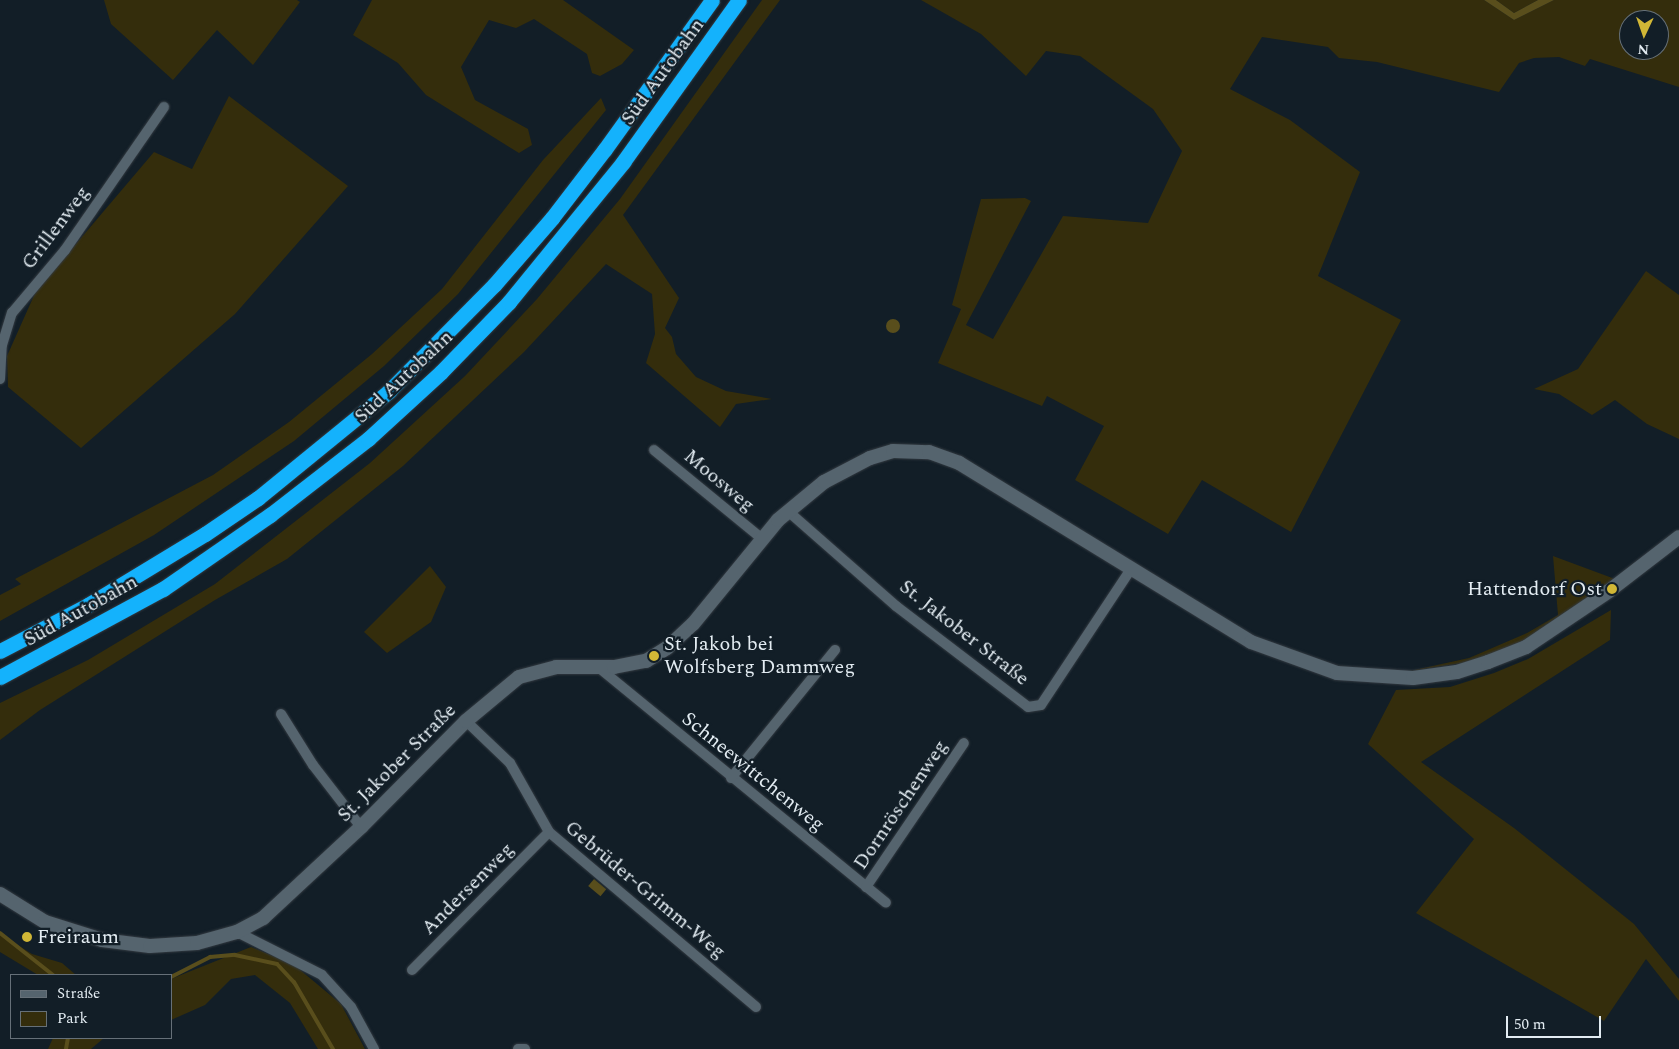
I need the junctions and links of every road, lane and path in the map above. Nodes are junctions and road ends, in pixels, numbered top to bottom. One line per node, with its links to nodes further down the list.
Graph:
1 (712, 0): 11 (highway, Süd Autobahn)
2 (739, 0): 13 (highway, Süd Autobahn)
3 (164, 107): 4 (street, Grillenweg)
4 (0, 379)
5 (654, 450): 8 (street, Moosweg)
6 (789, 512): 8 (main road, St. Jakober Straße); 9 (main road, St. Jakober Straße); 9 (street, St. Jakober Straße)
7 (1679, 537): 9 (main road, St. Jakober Straße)
8 (761, 538): 12 (main road, St. Jakober Straße)
9 (1131, 569)
10 (835, 650): 17 (street)
11 (0, 651)
12 (598, 667): 15 (main road, St. Jakober Straße); 17 (street, Schneewittchenweg)
13 (0, 677)
14 (281, 714): 18 (street)
15 (466, 721): 18 (main road, St. Jakober Straße); 19 (street, Gebrüder-Grimm-Weg)
16 (964, 743): 20 (street, Dornröschenweg)
17 (730, 778): 20 (street, Schneewittchenweg)
18 (362, 827): 23 (main road, St. Jakober Straße)
19 (549, 832): 24 (street, Andersenweg); 25 (street, Gebrüder-Grimm-Weg)
20 (866, 887): 22 (street, Schneewittchenweg)
21 (0, 894): 23 (main road, St. Jakober Straße)
22 (886, 903)
23 (237, 932): 26 (street)
24 (412, 970)
25 (756, 1007)
26 (374, 1049)
27 (518, 1049): 28 (street)
28 (525, 1049)

